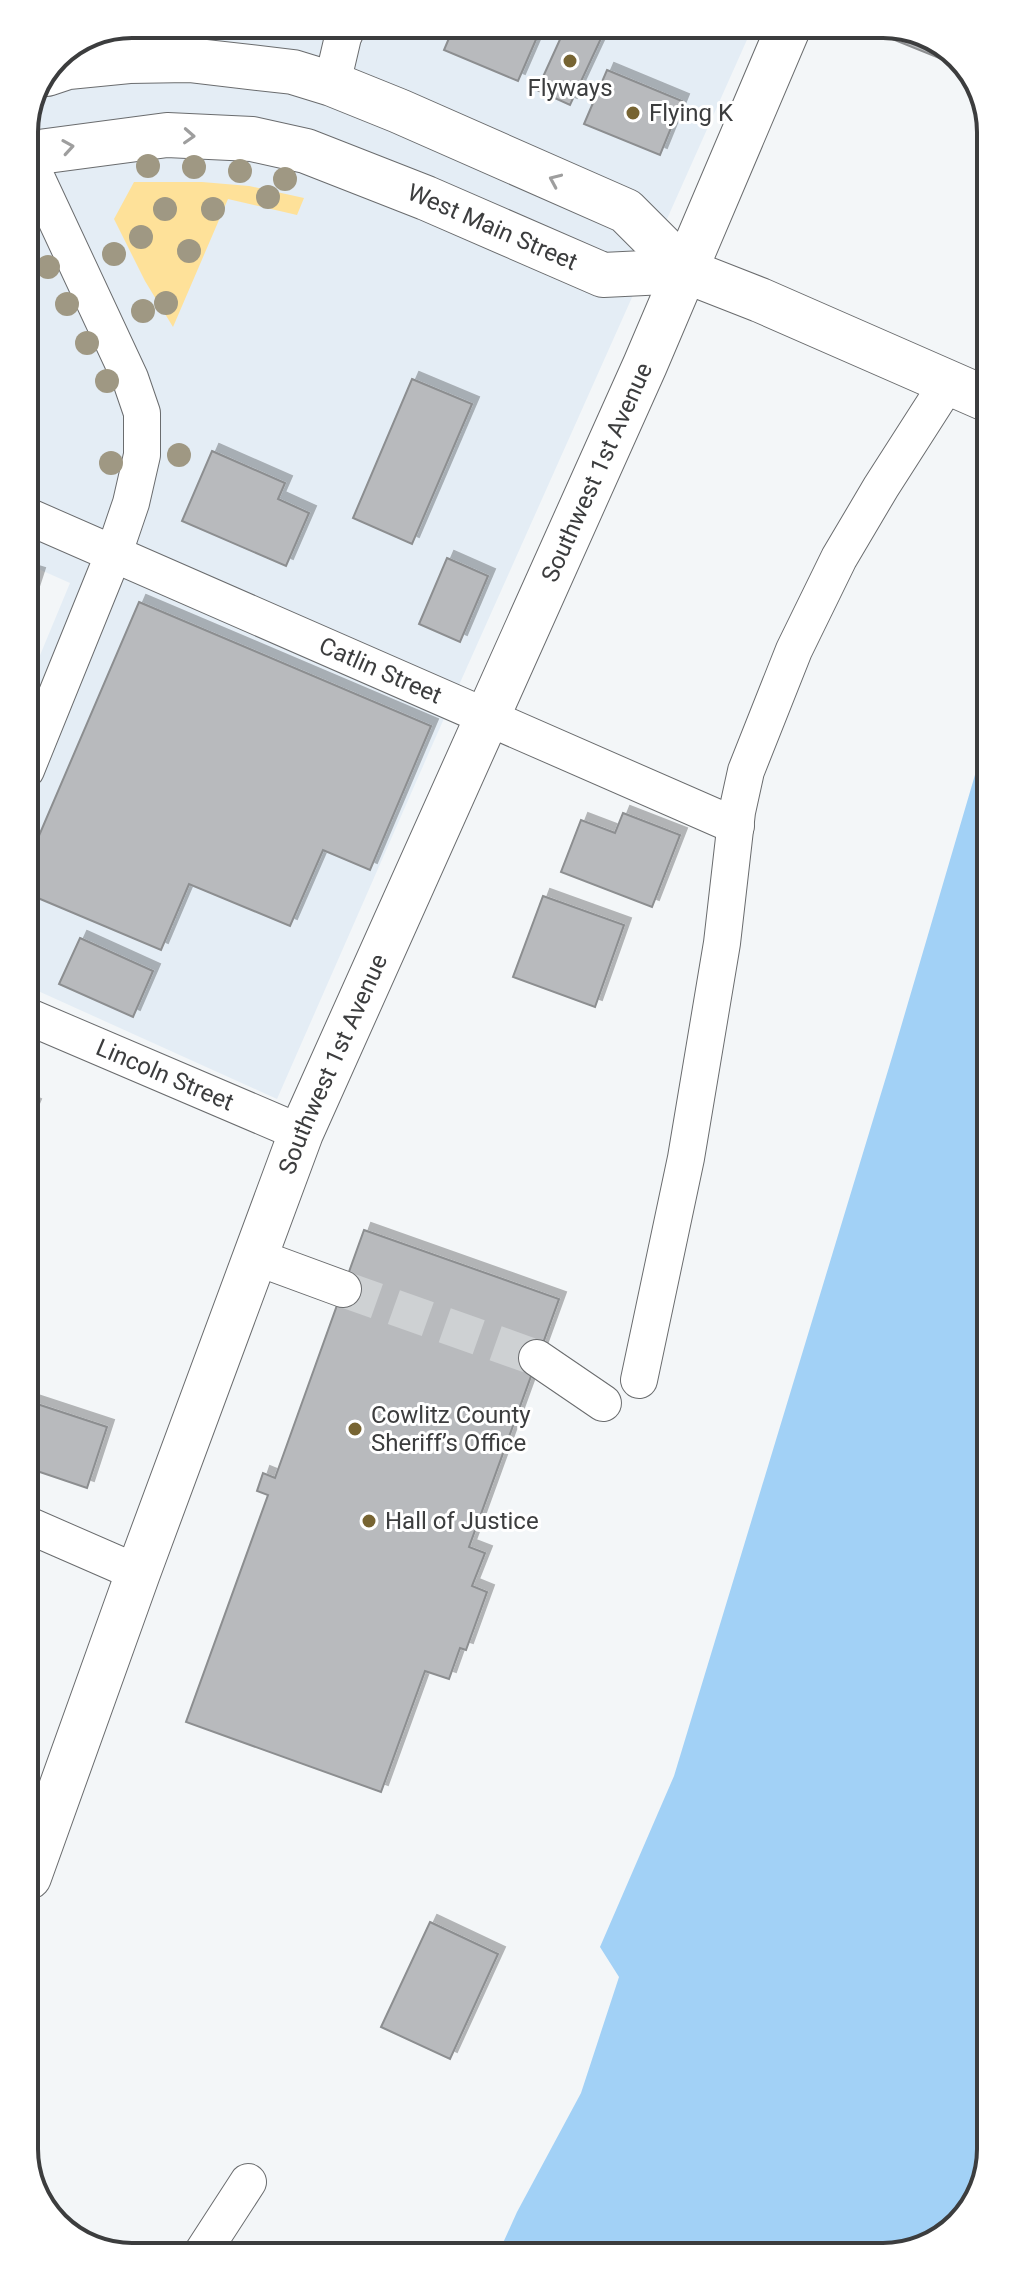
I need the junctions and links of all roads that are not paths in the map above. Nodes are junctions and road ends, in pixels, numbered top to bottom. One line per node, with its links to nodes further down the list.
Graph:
1 (343, 38): 5 (street)
2 (784, 38): 8 (main road, Southwest 1st Avenue)
3 (129, 43): 4 (main road); 5 (main road)
4 (63, 69)
5 (332, 84): 8 (main road, one-way to 5)
6 (38, 151): 8 (main road, West Main Street, one-way to 8)
7 (38, 181): 11 (street)
8 (686, 271): 9 (main road, West Main Street); 12 (main road, Southwest 1st Avenue)
9 (973, 394): 14 (street)
10 (38, 521): 11 (street, Catlin Street)
11 (114, 553): 12 (street, Catlin Street); 13 (street)
12 (486, 717): 14 (street, Catlin Street); 16 (main road, Southwest 1st Avenue)
13 (38, 740)
14 (736, 826): 20 (street)
15 (38, 1021): 16 (street, Lincoln Street)
16 (301, 1133): 17 (main road, Southwest 1st Avenue)
17 (256, 1257): 18 (street); 23 (main road, Southwest 1st Avenue)
18 (343, 1289)
19 (537, 1358): 21 (street)
20 (639, 1380)
21 (603, 1403)
22 (38, 1529): 23 (street)
23 (138, 1573): 24 (main road, Southwest 1st Avenue)
24 (38, 1852)
25 (248, 2182): 26 (street)
26 (208, 2243)

